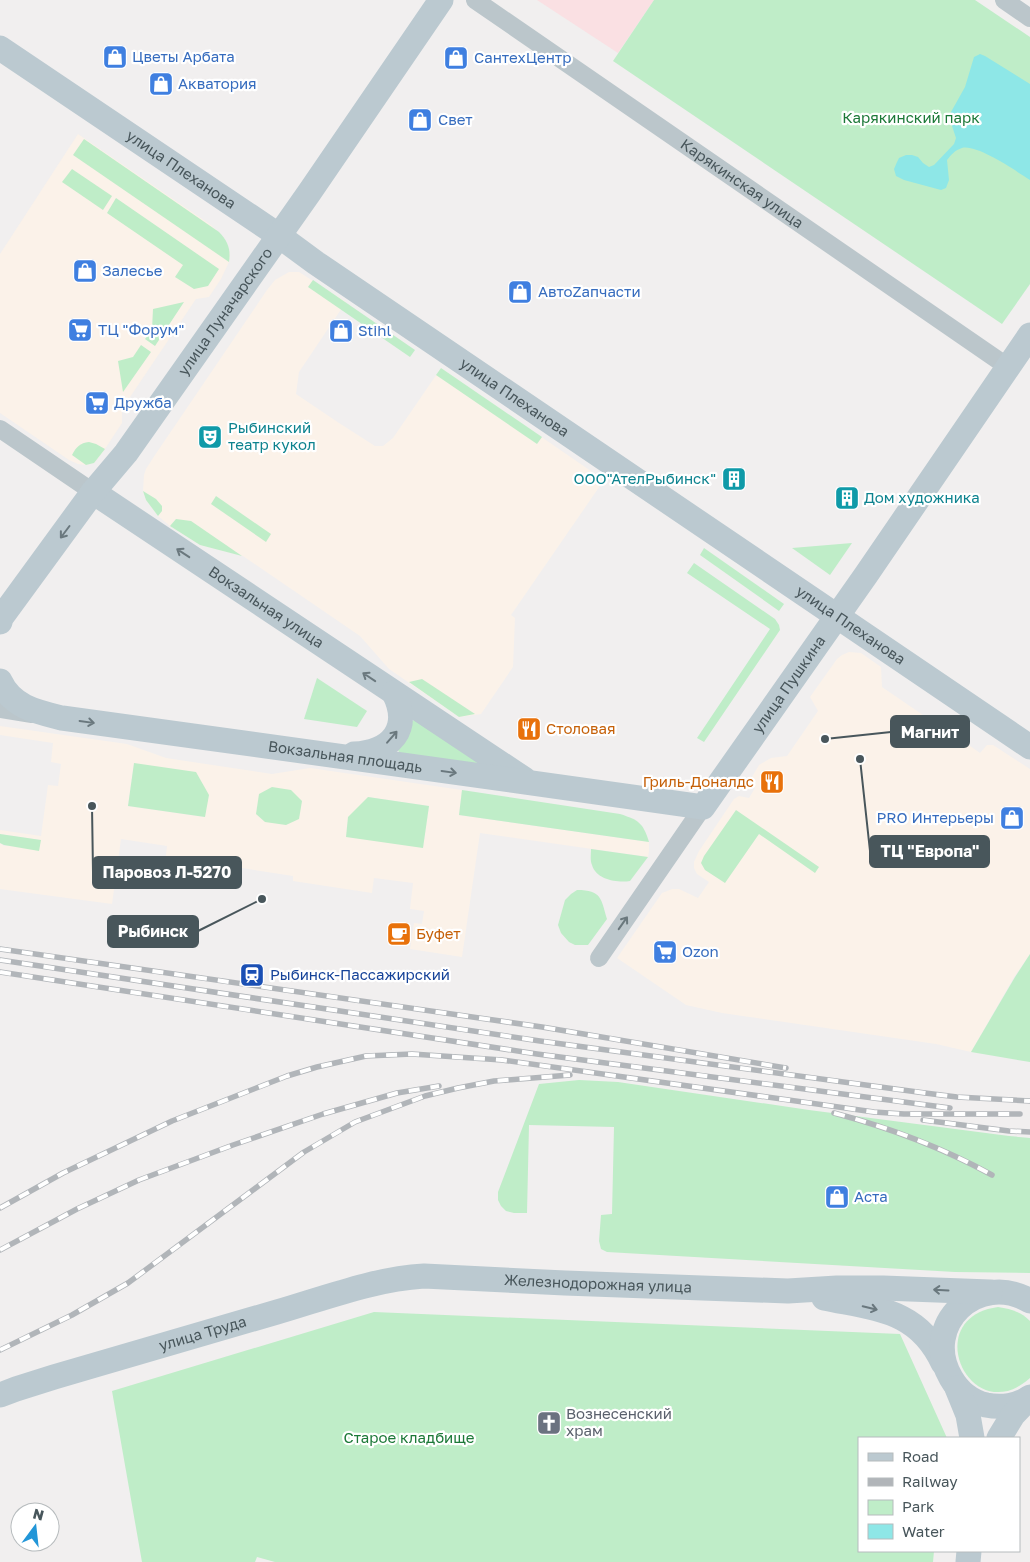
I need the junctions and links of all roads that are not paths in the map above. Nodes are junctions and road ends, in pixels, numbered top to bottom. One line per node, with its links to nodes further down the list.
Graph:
1 (441, 0): 6 (street, улица Луначарского)
2 (475, 0): 8 (street, Карякинская улица)
3 (1004, 0): 4 (street)
4 (1030, 18)
5 (0, 48): 6 (street, улица Плеханова)
6 (278, 235): 10 (street, улица Луначарского); 11 (street, улица Плеханова)
7 (1030, 335): 8 (street, улица Пушкина)
8 (1008, 367): 11 (street, улица Пушкина)
9 (0, 429): 10 (street, Вокзальная улица)
10 (93, 492): 12 (street, улица Луначарского, one-way to 12); 14 (street, Вокзальная улица, one-way to 10)
11 (836, 616): 17 (street, улица Плеханова); 20 (street, улица Пушкина)
12 (0, 620)
13 (0, 681): 16 (street, Вокзальная площадь)
14 (394, 693): 18 (street, one-way to 14); 19 (street, Вокзальная улица)
15 (0, 709): 16 (street)
16 (62, 718): 18 (street, Вокзальная площадь, one-way to 18)
17 (1030, 747)
18 (331, 754): 19 (street, Вокзальная площадь, one-way to 19)
19 (531, 784): 20 (street, Вокзальная площадь)
20 (703, 807): 21 (street, улица Пушкина, one-way to 20)
21 (598, 958)
22 (408, 1277): 23 (street, Железнодорожная улица); 26 (street, улица Труда)
23 (788, 1291): 24 (street, Железнодорожная улица, one-way to 23); 25 (street, Железнодорожная улица, one-way to 25)
24 (1015, 1295): 25 (street)
25 (952, 1379): 27 (street); 28 (street)
26 (0, 1395)
27 (1029, 1398): 29 (street)
28 (972, 1437)
29 (1000, 1437)

